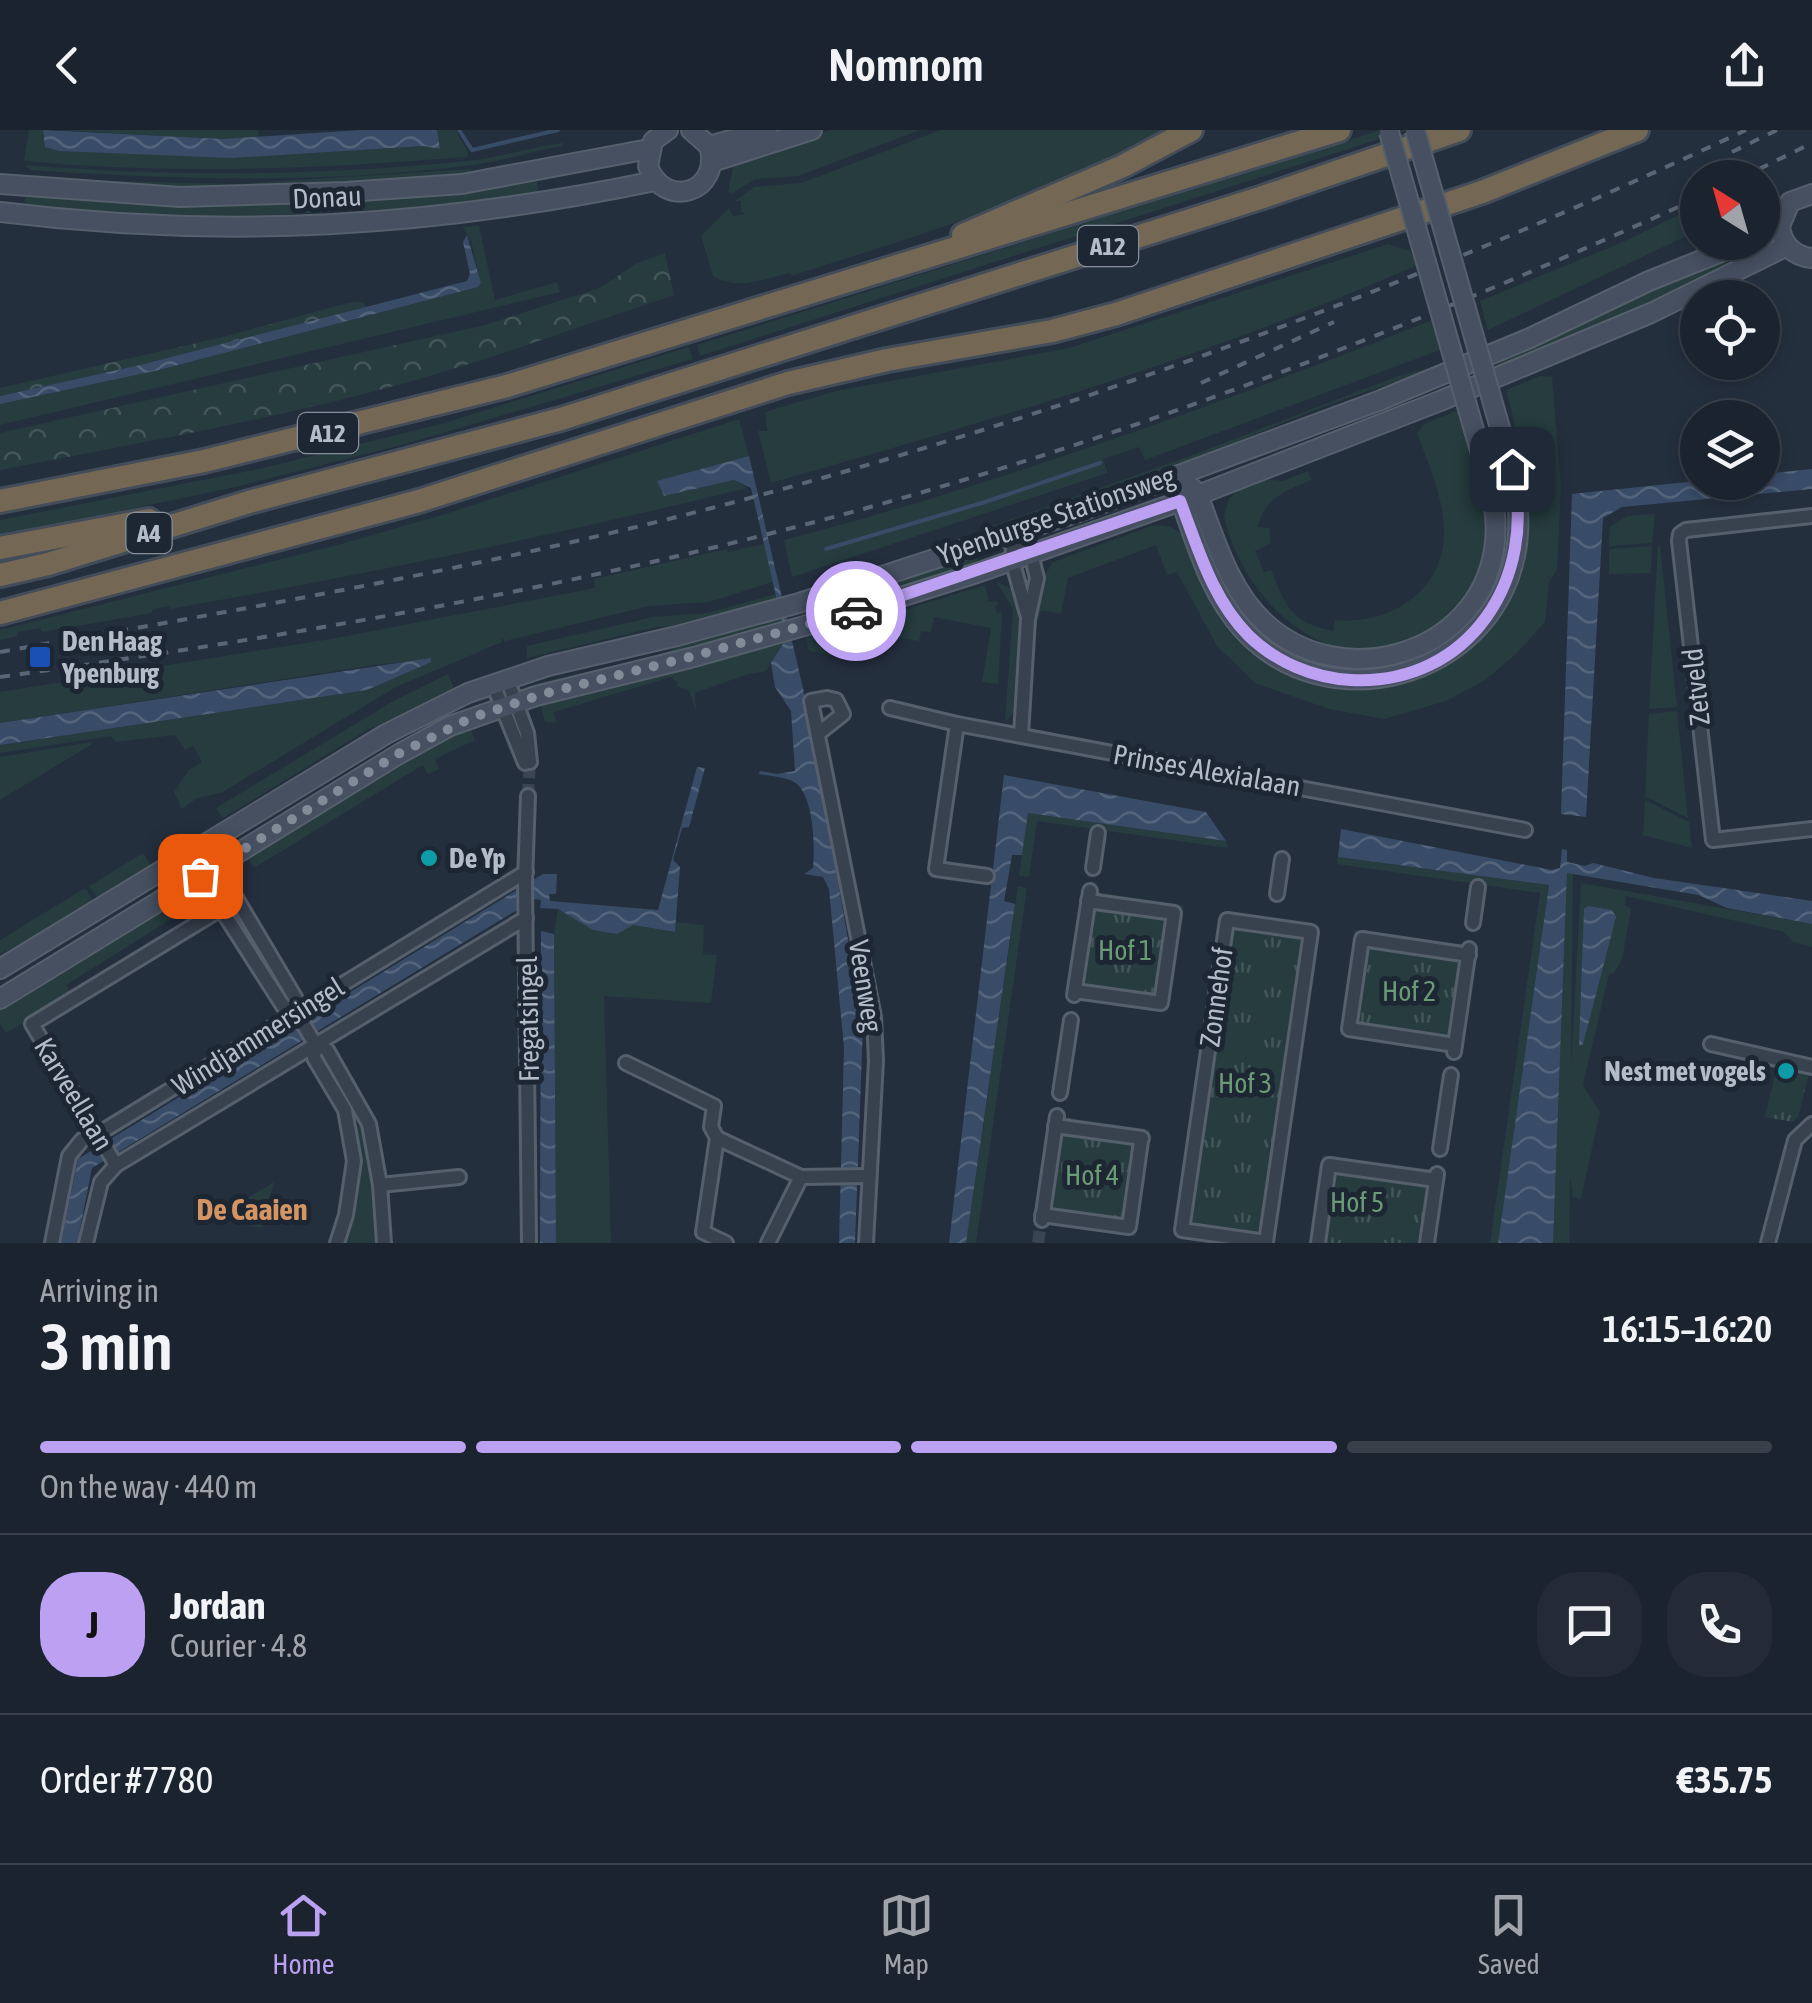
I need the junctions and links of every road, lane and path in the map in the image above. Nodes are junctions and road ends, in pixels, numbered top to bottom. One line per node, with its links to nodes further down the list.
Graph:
1 (668, 130): 11 (main road)
2 (692, 130): 12 (main road)
3 (767, 130): 12 (main road)
4 (812, 130): 12 (main road)
5 (1191, 130): 24 (highway, A12)
6 (1339, 130): 24 (highway, A12)
7 (1388, 130): 18 (main road, bridge)
8 (1414, 130): 16 (main road, bridge)
9 (1460, 130): 28 (highway, A12)
10 (1637, 130): 16 (highway)
11 (649, 149): 13 (main road); 14 (main road, Donau)
12 (710, 154): 13 (main road, Donau)
13 (656, 181): 17 (main road, Donau)
14 (0, 184)
15 (1812, 194): 19 (main road)
16 (1437, 207): 18 (highway, bridge); 26 (main road, bridge)
17 (0, 212)
18 (1413, 216): 26 (main road, bridge); 34 (highway, A12)
19 (1780, 217)
20 (1780, 239): 21 (main road)
21 (1787, 246): 22 (main road); 26 (main road, Ypenburgse Stationsweg)
22 (1812, 258)
23 (1704, 260): 25 (main road, Ypenburgse Stationsweg)
24 (887, 269): 27 (highway, A12)
25 (1181, 475): 26 (main road); 30 (main road, Ypenburgse Stationsweg)
26 (1189, 498): 32 (main road, Ypenburgse Stationsweg)
27 (0, 501)
28 (248, 502): 31 (highway, A12); 35 (highway, A4)
29 (1812, 516): 47 (street, Zetveld)
30 (1014, 534): 32 (street); 33 (street); 39 (main road, Ypenburgse Stationsweg)
31 (0, 548)
32 (1031, 554): 33 (main road, Ypenburgse Stationsweg); 38 (street)
33 (1012, 560): 38 (street); 40 (main road, Ypenburgse Stationsweg)
34 (160, 570): 36 (highway, A4); 37 (highway, A12)
35 (0, 575)
36 (0, 599)
37 (0, 613)
38 (1028, 619): 44 (street)
39 (500, 682): 40 (street); 50 (main road, Ypenburgse Stationsweg)
40 (509, 705): 45 (street); 53 (main road, Ypenburgse Stationsweg)
41 (890, 708): 42 (street, Prinses Alexialaan)
42 (957, 724): 44 (street, Prinses Alexialaan); 55 (street)
43 (819, 733): 81 (street, Veenweg)
44 (1022, 735): 48 (street, Prinses Alexialaan)
45 (528, 762)
46 (528, 796): 54 (street, Fregatsingel)
47 (1812, 829)
48 (1525, 830)
49 (1098, 833): 52 (street)
50 (196, 849): 53 (street); 62 (main road, Ypenburgse Stationsweg)
51 (1282, 859): 57 (street)
52 (1093, 868)
53 (208, 871): 58 (street); 64 (main road, Ypenburgse Stationsweg); 65 (street)
54 (526, 876): 59 (street, Fregatsingel); 65 (street, Windjammersingel)
55 (987, 876)
56 (1478, 887): 60 (street)
57 (1277, 894)
58 (221, 909): 65 (street); 77 (street, Karveellaan)
59 (527, 912): 67 (street, Windjammersingel); 90 (street, Fregatsingel)
60 (1473, 923)
61 (1469, 950): 61 (street)
62 (0, 969)
63 (1074, 994): 63 (street, Zonnehof)
64 (0, 999)
65 (299, 1017): 67 (street); 77 (street, Windjammersingel)
66 (1071, 1020): 73 (street)
67 (313, 1041): 74 (street); 75 (street); 80 (street, Windjammersingel)
68 (1711, 1044): 70 (street)
69 (626, 1063): 78 (street)
70 (1812, 1067)
71 (1451, 1075): 79 (street)
72 (1293, 1090): 72 (street, Zonnehof)
73 (1060, 1093)
74 (362, 1107): 75 (street); 84 (street)
75 (345, 1110): 88 (street)
76 (1812, 1124): 96 (street)
77 (100, 1138): 80 (street, Karveellaan); 86 (street, Windjammersingel)
78 (717, 1138): 83 (street); 91 (street)
79 (1440, 1148)
80 (114, 1162): 87 (street)
81 (864, 1176): 83 (street); 93 (street, Veenweg)
82 (459, 1177): 84 (street)
83 (802, 1177): 92 (street)
84 (380, 1185): 89 (street)
85 (1042, 1218): 85 (street)
86 (52, 1243)
87 (86, 1243)
88 (337, 1243)
89 (384, 1243)
90 (529, 1243)
91 (726, 1243)
92 (768, 1243)
93 (866, 1243)
94 (1318, 1243): 95 (street)
95 (1427, 1243)
96 (1768, 1243)

